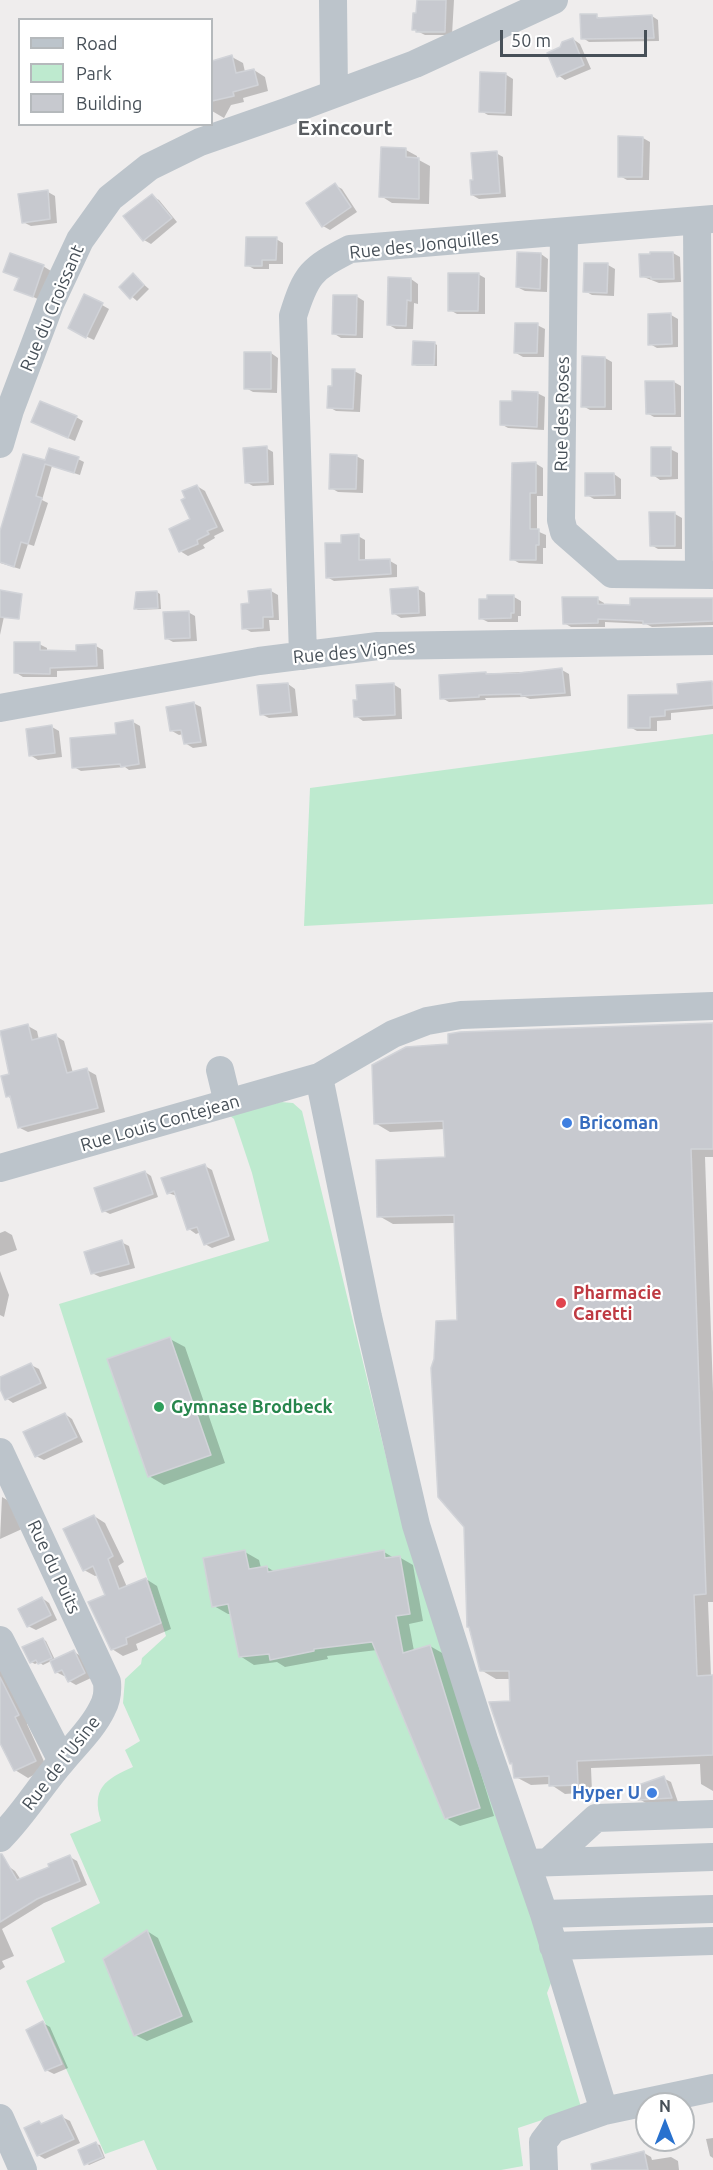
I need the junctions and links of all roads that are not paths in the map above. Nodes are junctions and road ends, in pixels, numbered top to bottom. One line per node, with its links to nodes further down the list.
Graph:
1 (333, 0): 4 (street)
2 (554, 0): 3 (street, Rue du Croissant)
3 (500, 13): 4 (street, Rue du Croissant)
4 (334, 94): 7 (street, Rue du Croissant)
5 (705, 220): 6 (street, Rue des Jonquilles); 8 (street)
6 (564, 232): 8 (street, Rue des Roses); 10 (street, Rue des Jonquilles)
7 (0, 444)
8 (706, 575)
9 (713, 641): 10 (street, Rue des Vignes)
10 (303, 656): 11 (street, Rue des Vignes)
11 (0, 708)
12 (713, 1006): 14 (street, Rue Louis Contejean)
13 (220, 1070): 15 (street)
14 (319, 1077): 15 (street, Rue Louis Contejean); 24 (street)
15 (228, 1103): 16 (street, Rue Louis Contejean)
16 (0, 1168)
17 (0, 1452): 19 (street, Rue du Puits)
18 (0, 1640): 20 (street)
19 (107, 1682): 20 (street, Rue de l'Usine)
20 (62, 1761): 22 (street, Rue de l'Usine)
21 (713, 1814): 24 (street)
22 (0, 1838)
23 (713, 1857): 24 (street)
24 (538, 1863): 26 (street)
25 (713, 1909): 26 (street)
26 (544, 1914): 28 (street)
27 (713, 1941): 28 (street)
28 (554, 1946): 30 (street)
29 (713, 2088): 30 (street)
30 (604, 2111): 35 (street)
31 (0, 2118): 34 (street)
32 (0, 2141): 33 (street)
33 (0, 2170)
34 (22, 2170)
35 (544, 2170)

